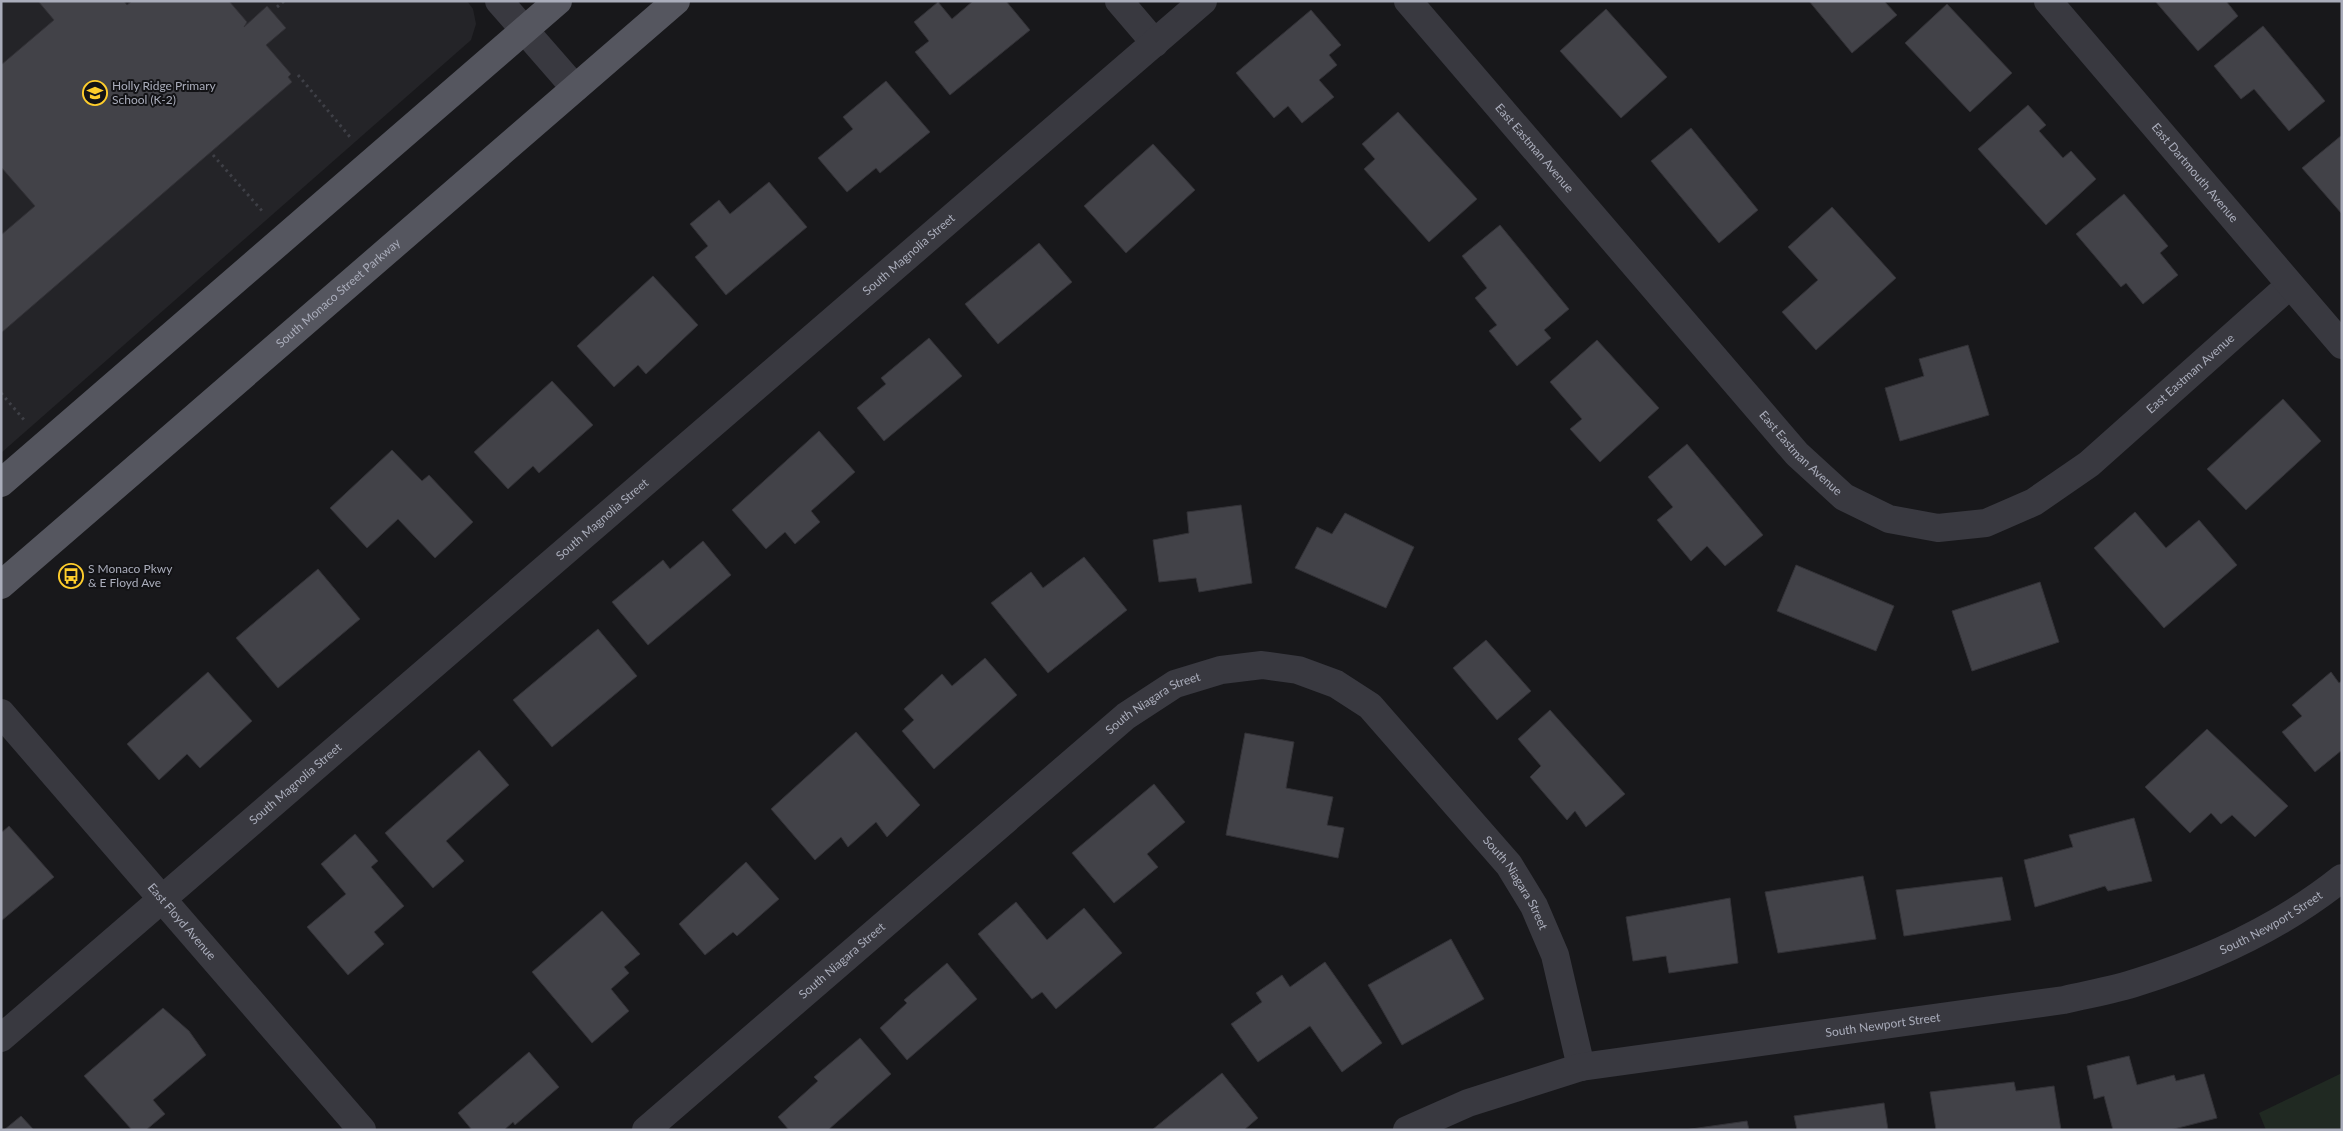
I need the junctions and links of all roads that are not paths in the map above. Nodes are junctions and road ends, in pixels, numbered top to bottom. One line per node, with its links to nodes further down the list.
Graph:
1 (498, 1): 8 (street)
2 (558, 1): 8 (main road)
3 (676, 1): 10 (main road, South Monaco Street Parkway)
4 (1119, 1): 9 (street)
5 (1203, 1): 9 (street, South Magnolia Street)
6 (1408, 1): 11 (street, East Eastman Avenue)
7 (2048, 1): 11 (street, East Dartmouth Avenue)
8 (524, 31): 10 (street); 13 (main road)
9 (1155, 43): 17 (street, South Magnolia Street)
10 (575, 88): 14 (main road, South Monaco Street Parkway)
11 (2290, 285): 12 (street, East Dartmouth Avenue)
12 (2342, 345)
13 (1, 483)
14 (1, 586)
15 (1, 713): 17 (street, East Floyd Avenue)
16 (2342, 878): 19 (street, South Newport Street)
17 (163, 898): 18 (street, South Magnolia Street); 20 (street, East Floyd Avenue)
18 (1, 1038)
19 (1581, 1067): 21 (street, South Niagara Street); 22 (street, South Newport Street)
20 (362, 1130)
21 (646, 1130)
22 (1407, 1130)

